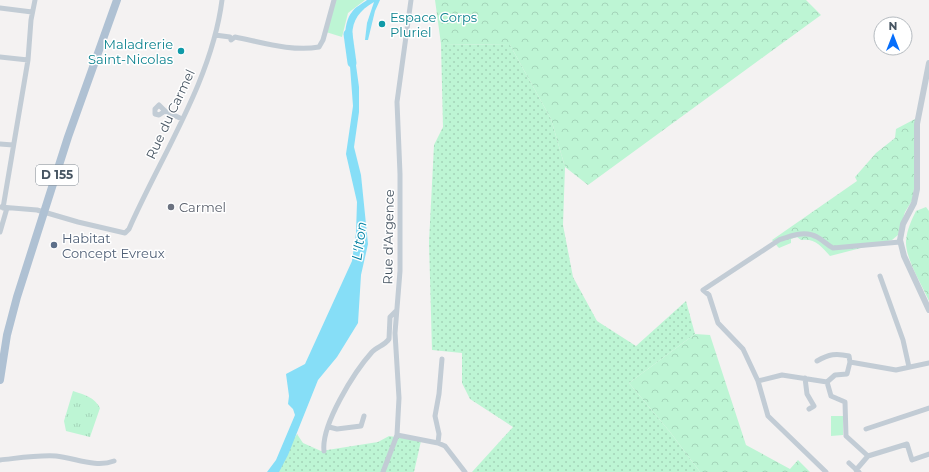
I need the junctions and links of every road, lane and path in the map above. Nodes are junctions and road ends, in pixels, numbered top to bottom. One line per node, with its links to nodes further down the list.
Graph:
1 (35, 0): 7 (street)
2 (117, 0): 17 (main road, D 155)
3 (222, 0): 8 (street, Rue du Carmel)
4 (334, 0): 8 (street)
5 (411, 0): 21 (street, Rue d'Argence)
6 (0, 8): 7 (street)
7 (32, 12): 10 (street)
8 (215, 35): 13 (street, Rue du Carmel)
9 (0, 57): 10 (street)
10 (28, 60): 15 (street)
11 (929, 63): 19 (street)
12 (165, 111): 13 (street)
13 (182, 118): 17 (street, Rue du Carmel)
14 (0, 144): 15 (street)
15 (13, 145): 16 (street)
16 (3, 208): 17 (street); 18 (street)
17 (45, 212): 29 (main road, D 155)
18 (0, 232)
19 (900, 242): 22 (street); 30 (street)
20 (880, 276): 27 (street)
21 (396, 310): 35 (street); 37 (street, Rue d'Argence)
22 (929, 310)
23 (442, 360): 38 (street)
24 (817, 361): 25 (street)
25 (850, 362): 27 (street); 31 (street)
26 (929, 363): 27 (street)
27 (909, 367)
28 (805, 378): 30 (street); 31 (street); 33 (street)
29 (0, 380)
30 (758, 381): 48 (street)
31 (827, 382): 41 (street)
32 (929, 408): 36 (street)
33 (809, 409)
34 (364, 416): 35 (street)
35 (329, 427): 39 (street)
36 (866, 429)
37 (397, 435): 38 (street); 46 (street, Rue d'Argence)
38 (438, 443): 47 (street)
39 (324, 452)
40 (929, 454): 41 (street)
41 (868, 456): 45 (street)
42 (0, 460): 43 (street)
43 (114, 461)
44 (849, 463): 45 (street)
45 (857, 471)
46 (382, 472)
47 (465, 472)
48 (826, 472)

